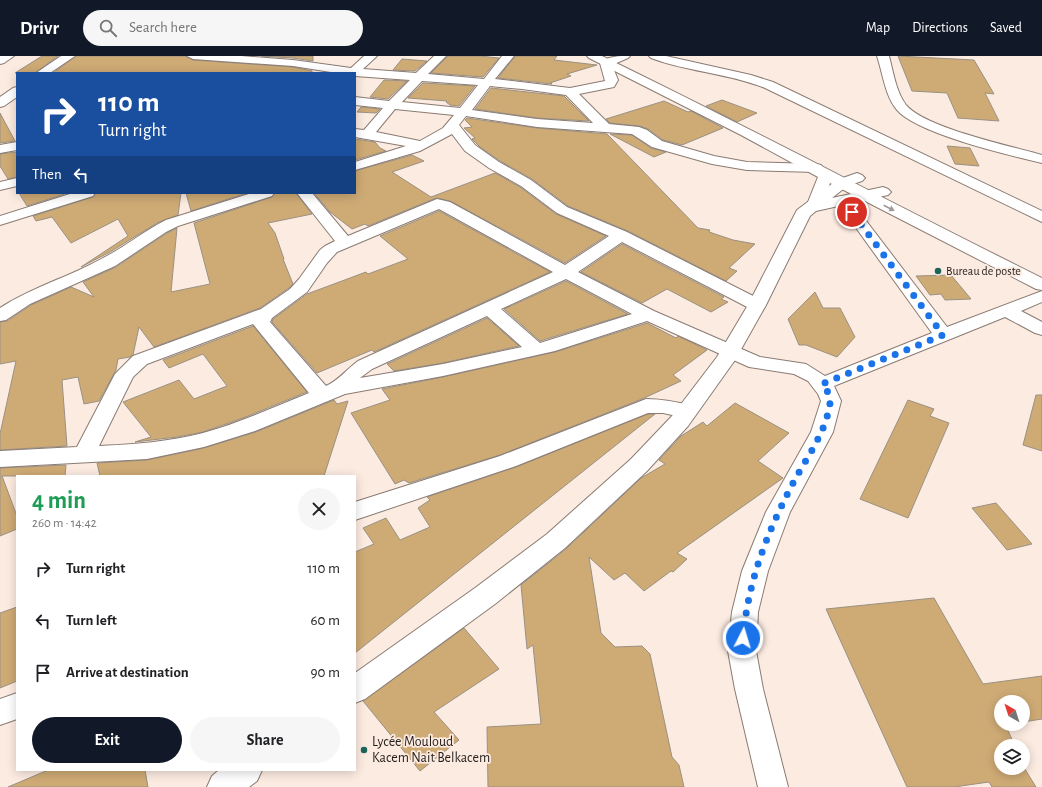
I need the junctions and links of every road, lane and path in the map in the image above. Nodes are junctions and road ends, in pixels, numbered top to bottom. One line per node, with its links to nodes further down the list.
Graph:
1 (8, 56): 11 (street)
2 (69, 56): 13 (street)
3 (193, 56): 4 (street)
4 (199, 56): 12 (street)
5 (371, 56): 15 (street)
6 (440, 56): 17 (street)
7 (508, 56): 18 (street)
8 (655, 56): 45 (street)
9 (883, 56): 32 (street)
10 (609, 58): 19 (street); 34 (main road); 35 (main road)
11 (0, 61)
12 (293, 63): 14 (street); 15 (street)
13 (44, 72)
14 (283, 72)
15 (352, 72)
16 (356, 72): 17 (street)
17 (419, 77): 18 (street); 23 (street)
18 (485, 83): 19 (street); 24 (street)
19 (570, 92): 26 (street)
20 (16, 93): 22 (street)
21 (356, 101): 23 (street)
22 (0, 103)
23 (392, 105): 24 (street); 27 (street)
24 (462, 112): 25 (street); 26 (street)
25 (452, 125): 28 (street); 30 (street)
26 (604, 127): 34 (street)
27 (361, 133): 28 (street)
28 (426, 143): 30 (street); 33 (street)
29 (16, 146): 31 (street)
30 (470, 148): 47 (street)
31 (0, 149)
32 (1042, 159)
33 (356, 166)
34 (821, 171): 35 (main road); 44 (main road)
35 (850, 181): 38 (main road); 42 (main road); 44 (main road)
36 (16, 182): 37 (street)
37 (0, 186)
38 (883, 192): 42 (main road); 50 (main road)
39 (85, 194): 46 (street)
40 (264, 194): 58 (street)
41 (305, 194): 48 (street)
42 (865, 196): 43 (main road); 51 (main road, one-way to 51)
43 (843, 200): 44 (main road); 60 (street)
44 (813, 205): 53 (main road)
45 (1042, 217)
46 (0, 222)
47 (621, 235): 49 (street); 53 (street)
48 (345, 243): 49 (street); 56 (street)
49 (565, 272): 54 (street); 57 (street)
50 (1042, 272)
51 (1042, 285)
52 (1042, 296): 55 (street)
53 (757, 305): 62 (main road)
54 (489, 308): 61 (street); 64 (street)
55 (1007, 311): 59 (street); 60 (street)
56 (266, 314): 64 (street); 66 (street)
57 (648, 314): 61 (street); 62 (street)
58 (0, 316)
59 (1042, 329)
60 (943, 335): 63 (street)
61 (536, 349): 64 (street)
62 (730, 350): 63 (street); 65 (main road)
63 (822, 384): 74 (street)
64 (331, 392): 66 (street)
65 (686, 411): 68 (street); 69 (main road)
66 (84, 454): 67 (street)
67 (0, 459)
68 (356, 511)
69 (356, 689)
70 (16, 706): 71 (street)
71 (0, 712)
72 (245, 771): 73 (main road)
73 (223, 787)
74 (773, 787)

